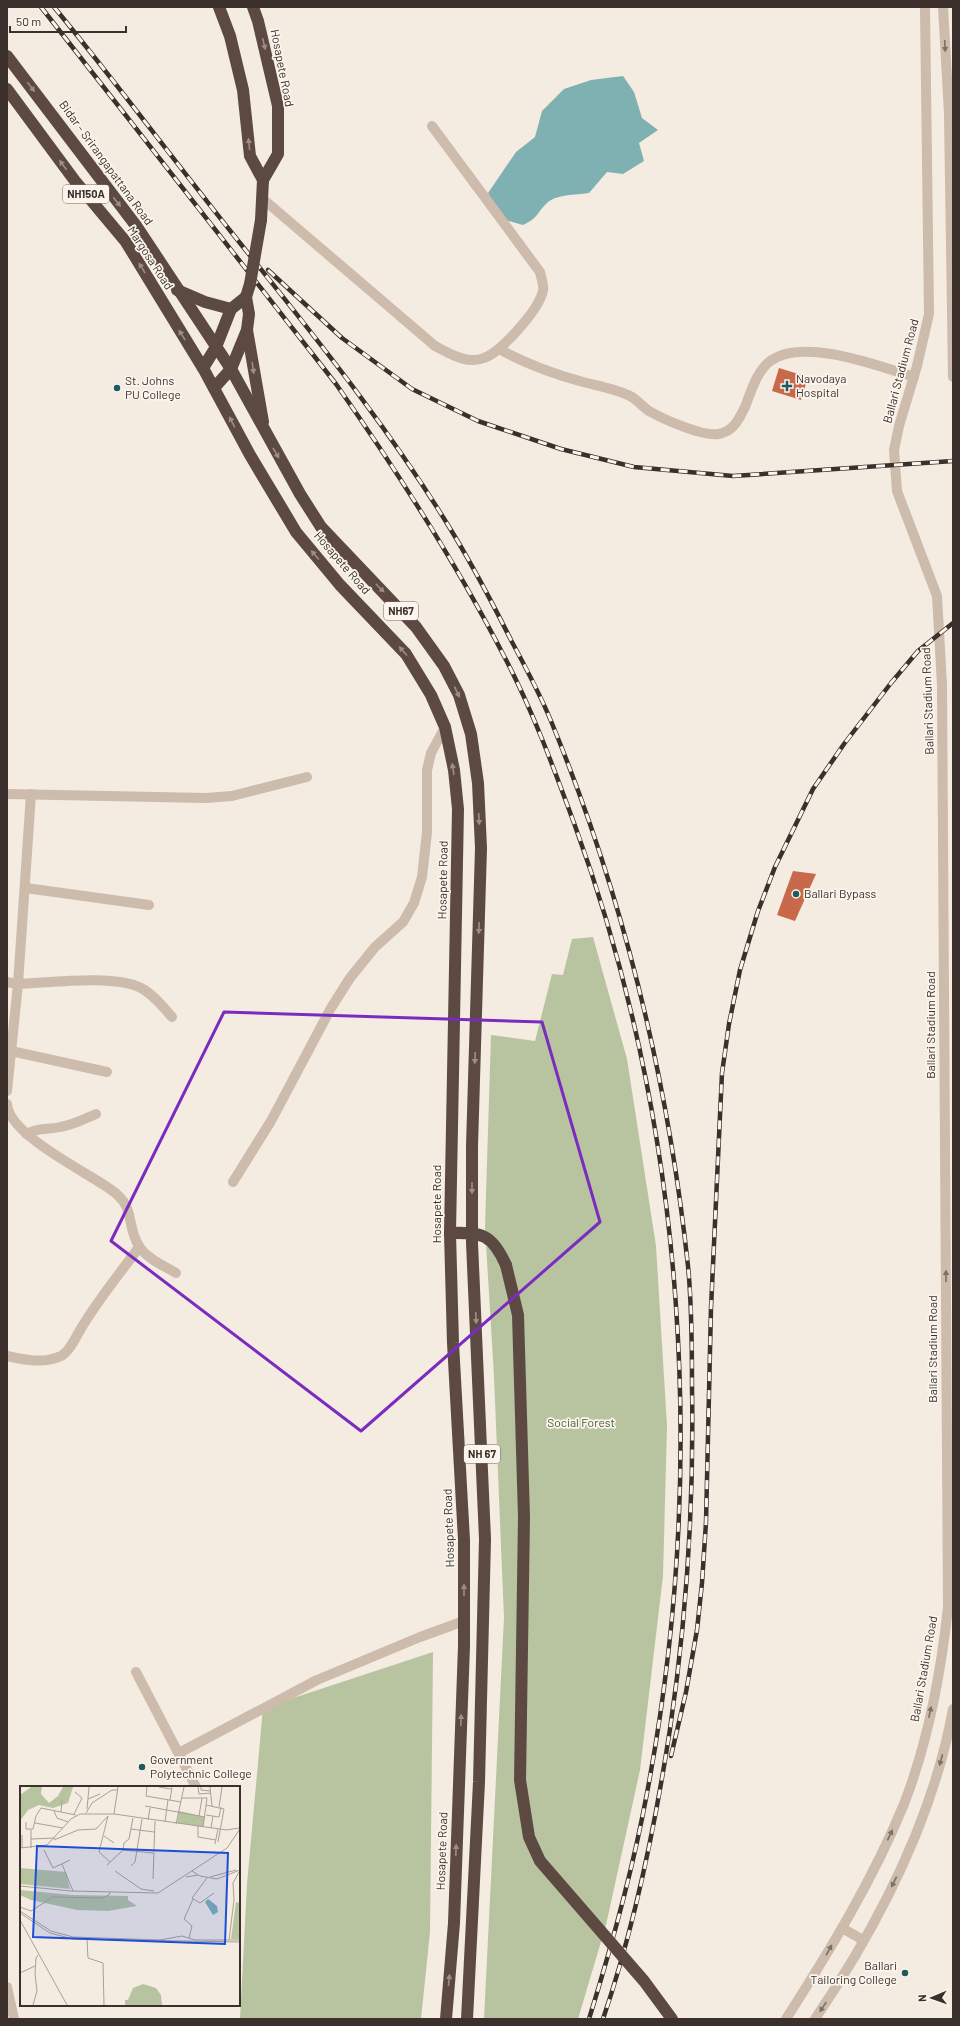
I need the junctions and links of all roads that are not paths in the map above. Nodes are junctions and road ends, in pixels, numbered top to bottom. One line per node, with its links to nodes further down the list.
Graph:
1 (219, 7): 8 (highway, Hosapete Road, one-way to 1)
2 (253, 7): 8 (highway, Hosapete Road, one-way to 8)
3 (925, 7): 18 (street, Ballari Stadium Road)
4 (943, 7): 19 (street, one-way to 19)
5 (7, 56): 10 (highway, Bidar - Srirangapattana Road, one-way to 10)
6 (7, 89): 16 (highway, Margosa Road / NH150A, one-way to 6)
7 (432, 126): 15 (street)
8 (263, 180): 9 (highway, Hosapete Road)
9 (263, 199): 11 (highway, Hosapete Road, bridge); 15 (street)
10 (177, 290): 12 (highway); 14 (highway, Bidar - Srirangapattana Road)
11 (246, 297): 12 (highway); 13 (highway)
12 (231, 309): 14 (highway)
13 (247, 330): 17 (highway); 21 (highway, one-way to 21)
14 (216, 347): 16 (highway); 17 (highway, Bidar - Srirangapattana Road)
15 (499, 349): 18 (street)
16 (203, 368): 20 (highway, Margosa Road / NH150A)
17 (231, 369): 20 (highway); 21 (highway, NH67)
18 (914, 377): 24 (street, Ballari Stadium Road)
19 (953, 377)
20 (214, 388): 22 (highway, Margosa Road / NH67, one-way to 20)
21 (265, 433): 29 (highway, NH67, one-way to 29)
22 (250, 455): 23 (highway, Hosapete Road / NH67, one-way to 22)
23 (445, 727): 41 (street); 43 (highway, Hosapete Road / NH67, one-way to 23)
24 (948, 765): 47 (street, Ballari Stadium Road, one-way to 24)
25 (306, 777): 27 (street)
26 (7, 794): 27 (street)
27 (31, 794): 28 (street)
28 (26, 888): 30 (street); 32 (street)
29 (481, 889): 42 (highway, NH 67, one-way to 42)
30 (149, 905)
31 (7, 982): 32 (street)
32 (18, 984): 33 (street); 34 (street)
33 (172, 1017)
34 (11, 1051): 35 (street); 36 (street)
35 (107, 1072)
36 (7, 1091)
37 (7, 1104): 38 (street)
38 (7, 1112): 40 (street)
39 (96, 1114): 40 (street)
40 (26, 1134): 44 (street)
41 (233, 1182)
42 (472, 1232): 43 (highway); 58 (highway, NH 67, one-way to 58); 59 (highway, bridge)
43 (450, 1233): 48 (highway, Hosapete Road / NH67, one-way to 43)
44 (139, 1247): 45 (street); 46 (street)
45 (176, 1273)
46 (7, 1356)
47 (950, 1455): 53 (street, Ballari Stadium Road, one-way to 47)
48 (464, 1621): 51 (street); 57 (highway, Hosapete Road / NH67, one-way to 48)
49 (136, 1672): 51 (street)
50 (953, 1709): 54 (street, one-way to 54)
51 (179, 1753): 52 (street)
52 (196, 1786)
53 (842, 1928): 54 (street); 60 (street, Ballari Stadium Road, one-way to 53)
54 (863, 1940): 61 (street, one-way to 61)
55 (7, 1987): 56 (street)
56 (14, 2019)
57 (446, 2019)
58 (467, 2019)
59 (672, 2019)
60 (786, 2019)
61 (815, 2019)

